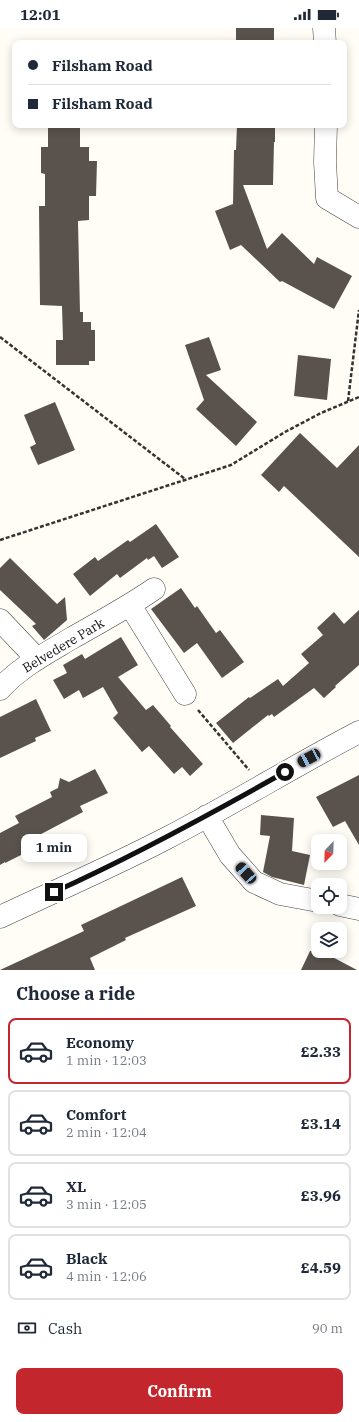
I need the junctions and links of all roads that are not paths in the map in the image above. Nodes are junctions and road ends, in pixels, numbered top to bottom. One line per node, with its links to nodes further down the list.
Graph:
1 (324, 28): 2 (street)
2 (325, 40)
3 (326, 128): 4 (street)
4 (359, 217)
5 (154, 589): 6 (street, Belvedere Park)
6 (130, 605): 8 (street, Belvedere Park); 10 (street)
7 (0, 620): 8 (street)
8 (37, 659): 9 (street, Belvedere Park)
9 (0, 689)
10 (185, 694)
11 (359, 732): 12 (street)
12 (207, 816): 13 (street); 16 (street)
13 (311, 900)
14 (347, 906): 15 (street)
15 (359, 909)
16 (0, 917)

